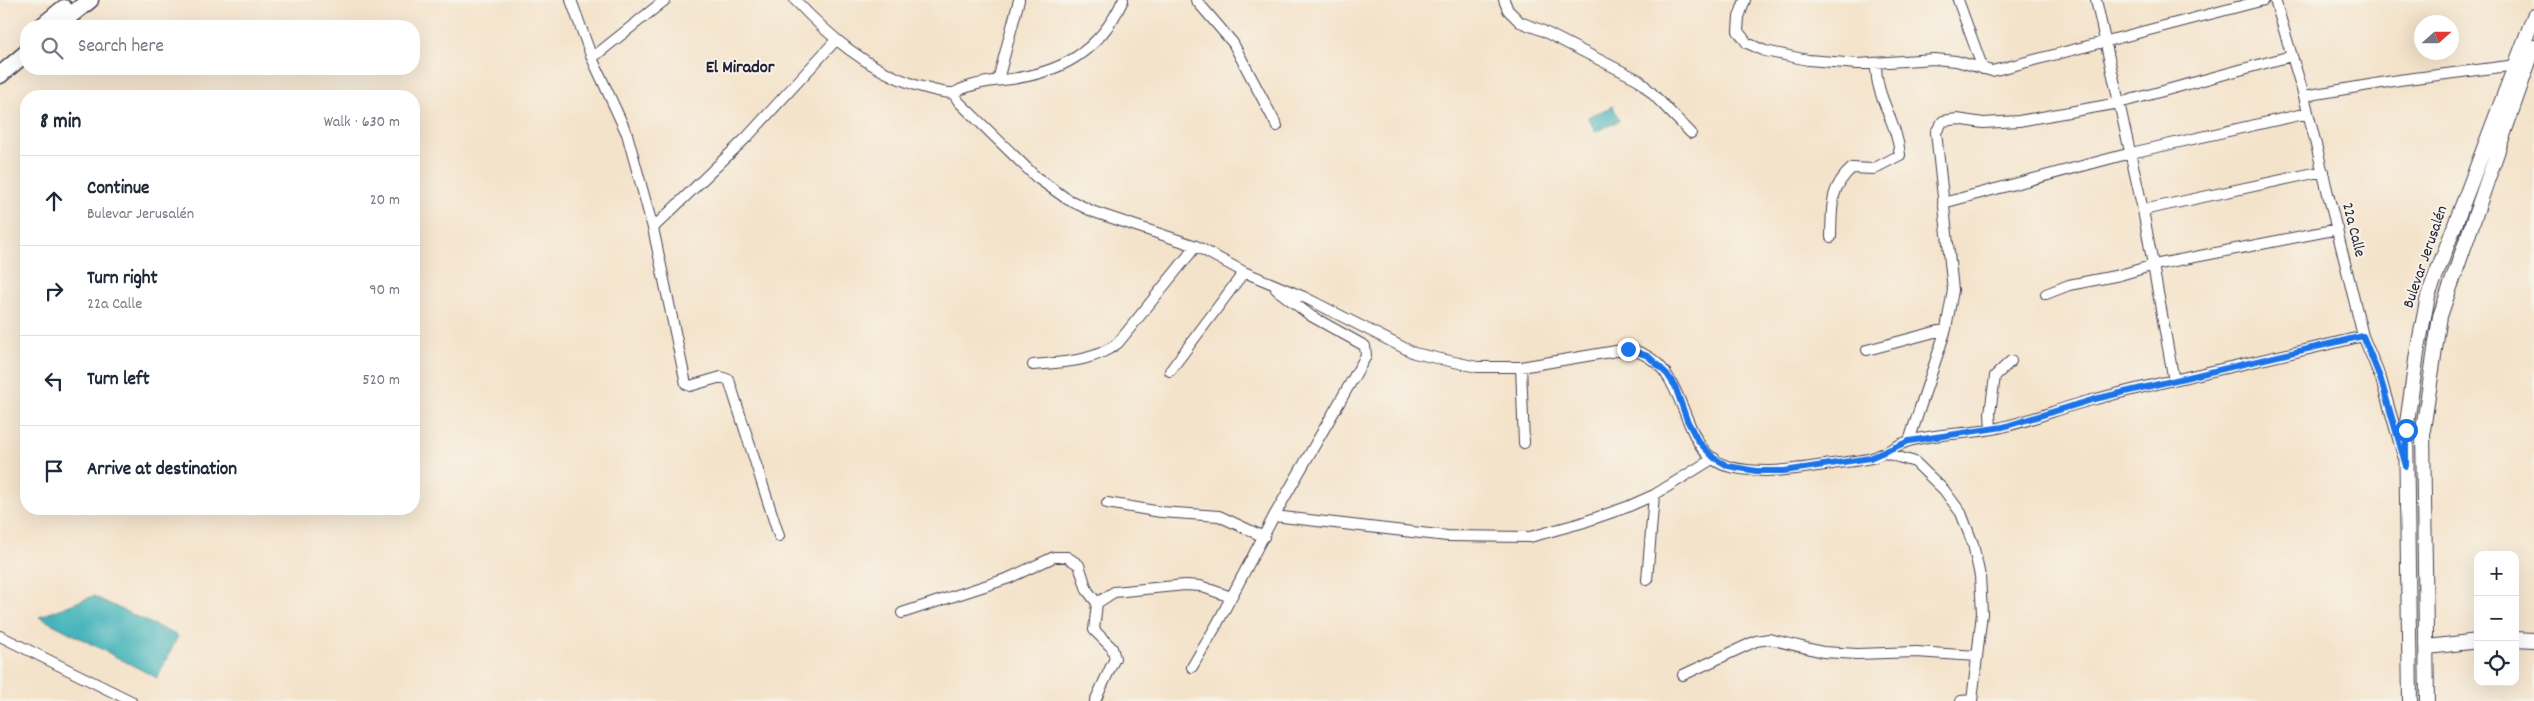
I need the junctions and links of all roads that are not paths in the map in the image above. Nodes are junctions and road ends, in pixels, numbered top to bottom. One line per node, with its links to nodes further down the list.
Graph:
1 (73, 0): 16 (main road)
2 (90, 0): 17 (main road)
3 (571, 0): 24 (street)
4 (665, 0): 24 (street)
5 (795, 0): 18 (street)
6 (1019, 0): 30 (street)
7 (1123, 0): 30 (street)
8 (1196, 0): 35 (street)
9 (1504, 0): 36 (street)
10 (1745, 0): 26 (street)
11 (1958, 0): 28 (street)
12 (2096, 0): 19 (street)
13 (2264, 0): 19 (street)
14 (2275, 0): 22 (street, 22a Calle)
15 (2534, 16): 27 (main road, Bulevar Jerusalén)
16 (49, 20)
17 (65, 20)
18 (836, 40): 31 (street); 41 (street)
19 (2104, 42): 28 (street); 33 (street)
20 (20, 44): 25 (main road)
21 (2534, 47): 76 (main road, Bulevar Jerusalén)
22 (2291, 56): 32 (street, 22a Calle); 33 (street)
23 (20, 58): 29 (main road)
24 (592, 58): 41 (street)
25 (0, 62)
26 (1876, 63): 28 (street); 43 (street)
27 (2516, 65): 32 (street); 62 (main road, Bulevar Jerusalén)
28 (1983, 69)
29 (0, 75)
30 (998, 80): 31 (street)
31 (953, 93): 44 (street)
32 (2304, 96): 34 (street, 22a Calle)
33 (2119, 103): 37 (street); 39 (street)
34 (2308, 113): 37 (street); 38 (street, 22a Calle)
35 (1277, 126)
36 (1691, 133)
37 (2131, 153): 39 (street); 40 (street)
38 (2323, 171): 40 (street); 42 (street, 22a Calle)
39 (1943, 203): 49 (street)
40 (2143, 210): 45 (street)
41 (653, 228): 66 (street)
42 (2338, 229): 45 (street); 50 (street, 22a Calle)
43 (1831, 236)
44 (1196, 246): 46 (street); 53 (street)
45 (2154, 265): 48 (street); 56 (street)
46 (1244, 272): 47 (street); 55 (street)
47 (1265, 281): 54 (street); 65 (street)
48 (2046, 294)
49 (1946, 329): 51 (street); 58 (street)
50 (2363, 336): 56 (street); 62 (street, 22a Calle)
51 (1867, 350)
52 (2011, 361): 57 (street)
53 (1033, 365)
54 (1521, 367): 59 (street); 61 (street)
55 (1170, 370)
56 (2174, 381): 57 (street)
57 (1991, 430): 58 (street)
58 (1909, 441): 60 (street)
59 (1524, 442)
60 (1885, 453): 61 (street); 77 (street)
61 (1714, 458): 63 (street)
62 (2406, 466): 83 (main road, Bulevar Jerusalén)
63 (1654, 495): 65 (street); 68 (street)
64 (1107, 503): 67 (street)
65 (1274, 516): 67 (street)
66 (779, 536)
67 (1264, 537): 69 (street)
68 (1646, 580)
69 (1231, 597): 70 (street); 78 (street)
70 (1097, 603): 71 (street); 81 (street)
71 (902, 613)
72 (0, 636): 80 (street)
73 (2519, 639): 74 (main road)
74 (2534, 640)
75 (2474, 641): 76 (main road)
76 (2428, 647): 84 (main road, Bulevar Jerusalén)
77 (1977, 656): 79 (street); 82 (street)
78 (1192, 667)
79 (1683, 676)
80 (131, 701)
81 (1095, 701)
82 (1968, 701)
83 (2410, 701)
84 (2427, 701)

